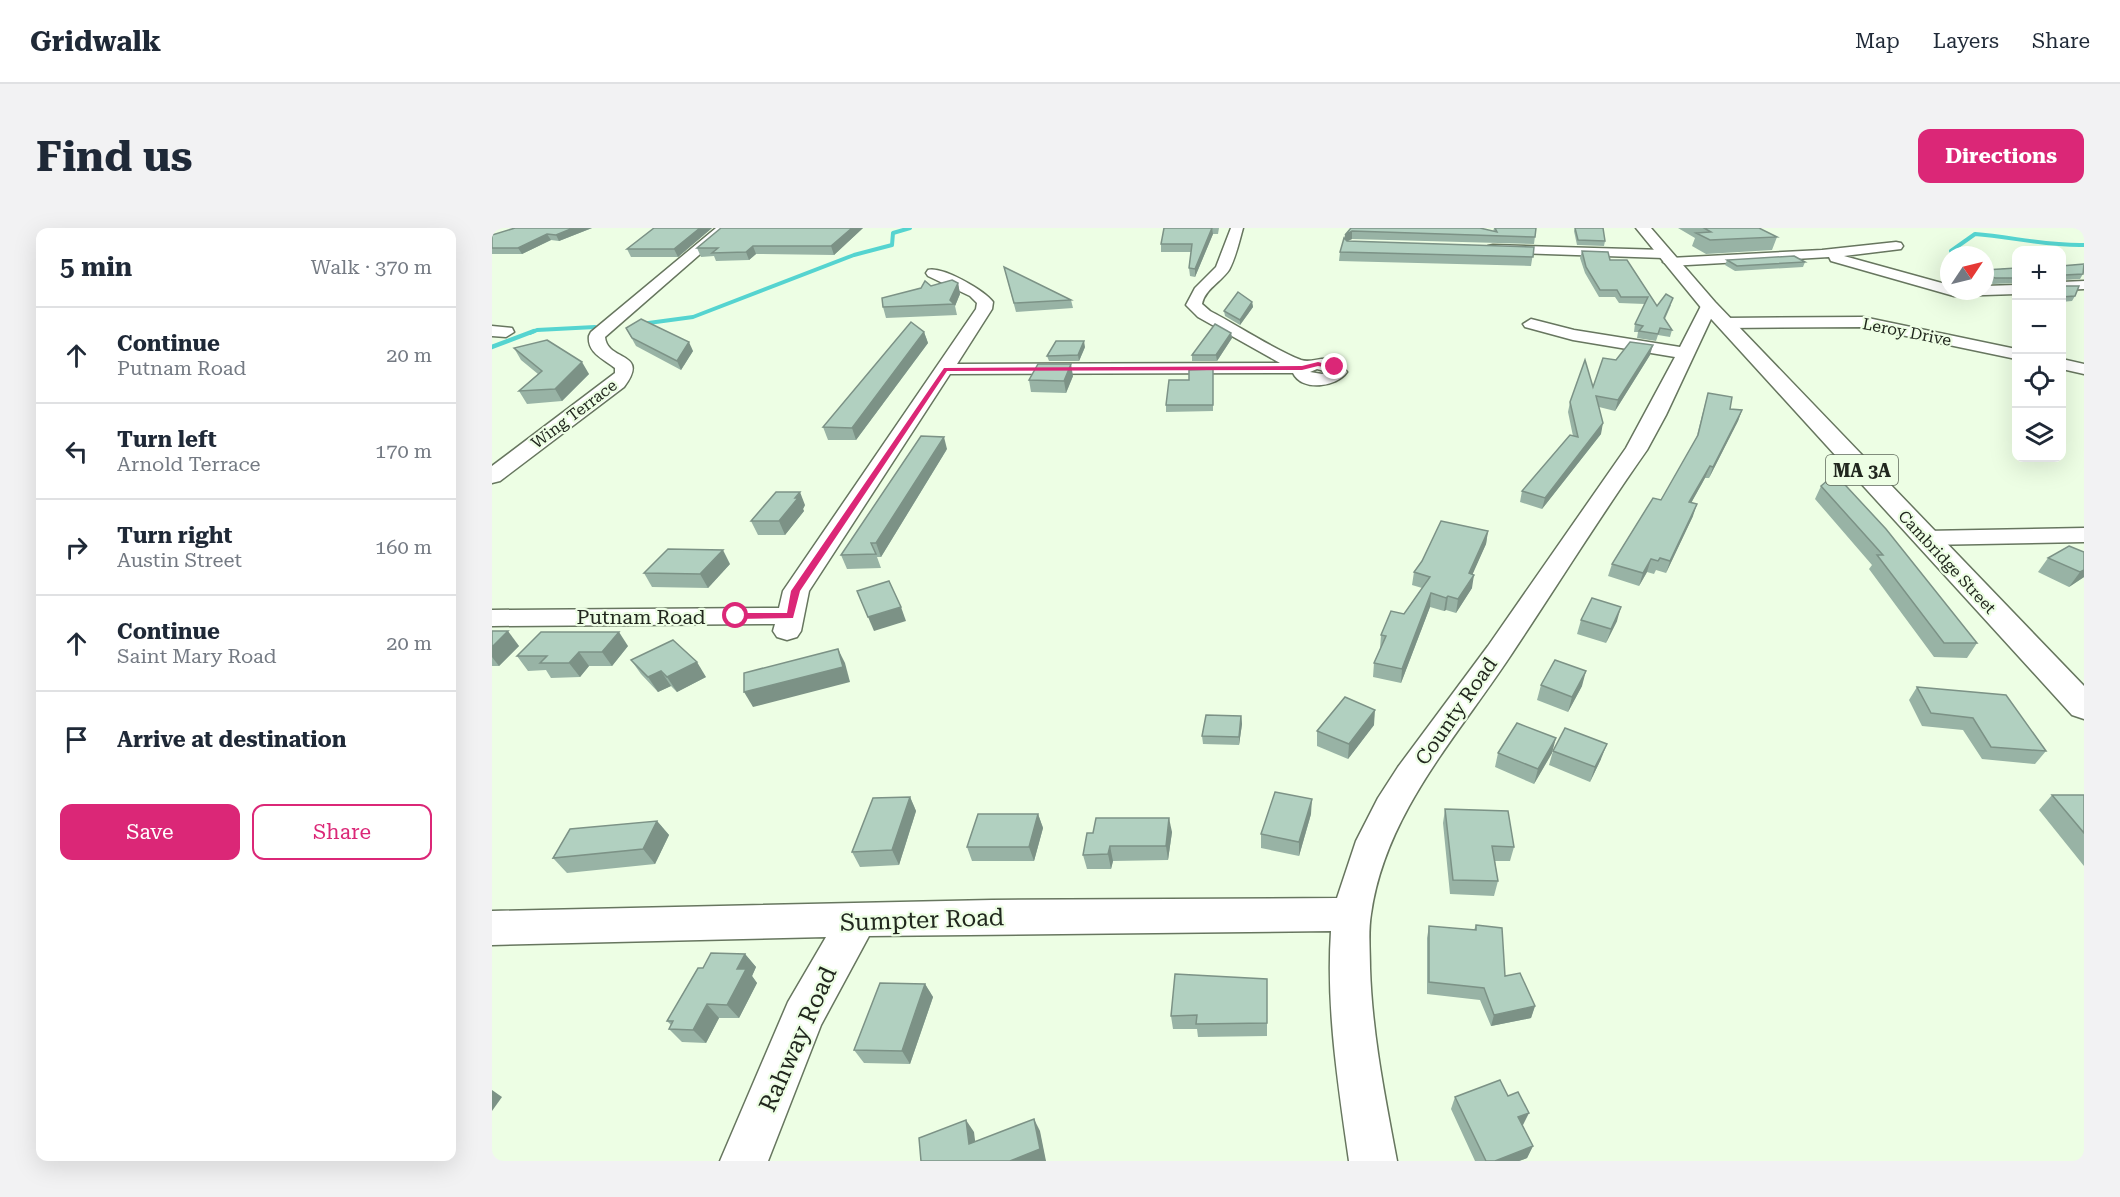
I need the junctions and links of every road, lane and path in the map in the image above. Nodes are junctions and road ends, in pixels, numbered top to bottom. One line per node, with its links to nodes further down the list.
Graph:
1 (724, 228): 21 (street, Wing Terrace)
2 (1238, 228): 19 (street)
3 (1643, 228): 7 (main road, Cambridge Street / MA 3A)
4 (1896, 246): 6 (street)
5 (1481, 249): 7 (street)
6 (1822, 254): 7 (street); 11 (street)
7 (1667, 258): 14 (main road, Cambridge Street / MA 3A)
8 (933, 273): 19 (street)
9 (2084, 285): 10 (street)
10 (2066, 286)
11 (1940, 287)
12 (1994, 290): 13 (street)
13 (2012, 290)
14 (1717, 315): 16 (street, County Road); 17 (street, Leroy Drive); 23 (main road, Cambridge Street / MA 3A)
15 (1531, 324): 16 (street)
16 (1686, 353): 26 (street, County Road)
17 (2012, 353)
18 (2066, 365): 20 (street)
19 (946, 369): 24 (street, Putnam Road)
20 (2084, 369)
21 (492, 476)
22 (2084, 535): 23 (street)
23 (1925, 538): 25 (main road, Cambridge Street / MA 3A)
24 (492, 618)
25 (2084, 707)
26 (1352, 914): 27 (street, Sumpter Road); 30 (street, County Road)
27 (858, 921): 28 (street, Sumpter Road); 29 (street, Rahway Road)
28 (492, 928)
29 (744, 1161)
30 (1373, 1161)

